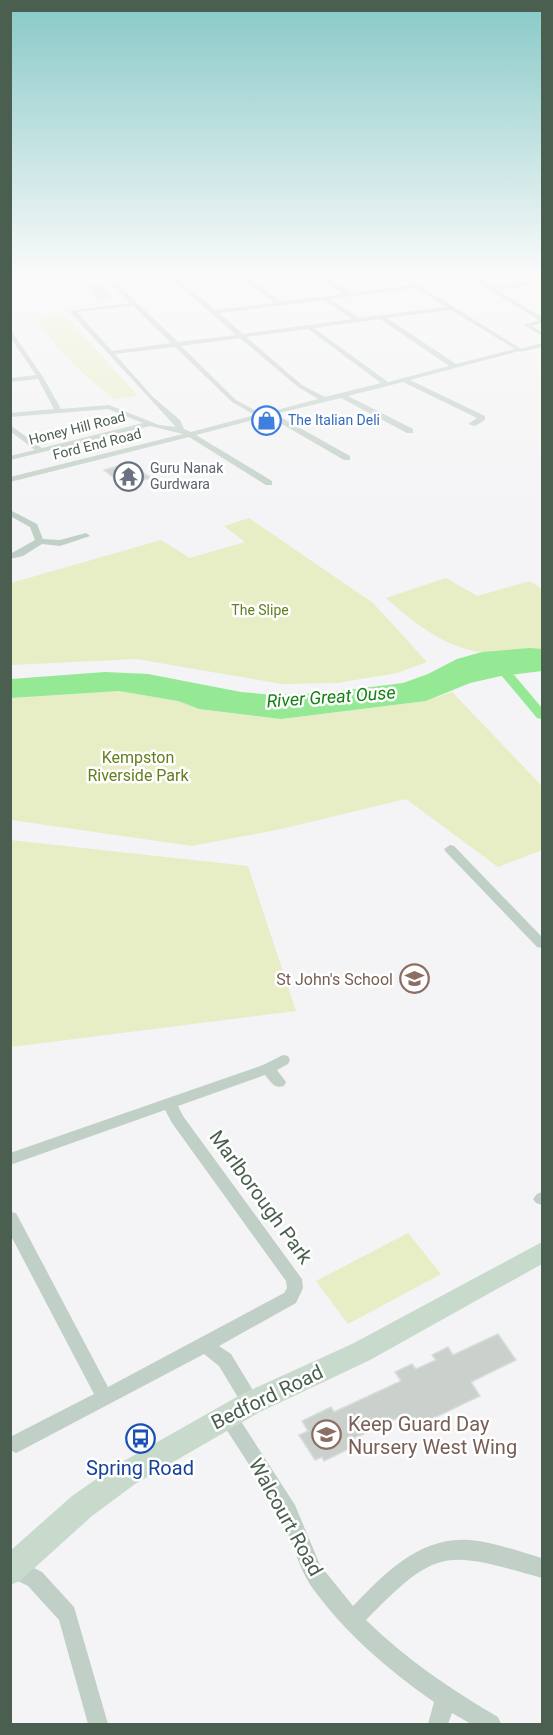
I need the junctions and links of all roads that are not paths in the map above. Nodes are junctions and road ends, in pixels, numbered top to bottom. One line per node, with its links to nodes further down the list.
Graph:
1 (26, 355): 9 (street)
2 (113, 355): 18 (street)
3 (188, 355): 17 (street)
4 (264, 355): 14 (street)
5 (347, 355): 12 (street)
6 (438, 355): 8 (street)
7 (500, 355): 8 (street, Ford End Road)
8 (454, 366): 10 (street, Ford End Road)
9 (40, 377): 11 (street); 15 (street)
10 (404, 380): 12 (street, Ford End Road); 20 (street)
11 (10, 381)
12 (387, 384): 13 (street, Ford End Road)
13 (342, 396): 14 (street, Ford End Road); 23 (street)
14 (325, 400): 17 (street, Ford End Road)
15 (58, 410): 16 (street); 19 (street)
16 (10, 415)
17 (265, 415): 24 (street, Ford End Road); 27 (street)
18 (171, 419): 19 (street, Honey Hill Road); 22 (street)
19 (149, 423): 22 (street); 25 (street, Honey Hill Road)
20 (472, 424)
21 (10, 427): 25 (street)
22 (181, 430): 24 (street)
23 (410, 430)
24 (190, 434): 28 (street, Ford End Road); 29 (street)
25 (40, 450): 26 (street, Honey Hill Road)
26 (10, 458)
27 (347, 458)
28 (10, 480)
29 (269, 483)
30 (10, 513): 32 (street)
31 (86, 536): 32 (street)
32 (40, 541): 33 (street)
33 (10, 557)
34 (450, 849): 35 (street)
35 (543, 944)
36 (283, 1060): 37 (street)
37 (268, 1069): 38 (street); 39 (street)
38 (279, 1082)
39 (170, 1102): 40 (street); 43 (street, Marlborough Park)
40 (10, 1159)
41 (12, 1223): 44 (street)
42 (543, 1251): 45 (main road, Bedford Road)
43 (205, 1345): 44 (street, Marlborough Park); 45 (street)
44 (104, 1396): 47 (street, Marlborough Park)
45 (251, 1403): 46 (main road, Bedford Road)
46 (227, 1415): 48 (main road, Bedford Road); 50 (street, Walcourt Road)
47 (16, 1444)
48 (11, 1568): 52 (street)
49 (543, 1568): 50 (street)
50 (353, 1620): 51 (street, Walcourt Road)
51 (445, 1699): 53 (street); 54 (street, Walcourt Road)
52 (98, 1725)
53 (438, 1725)
54 (491, 1725)

